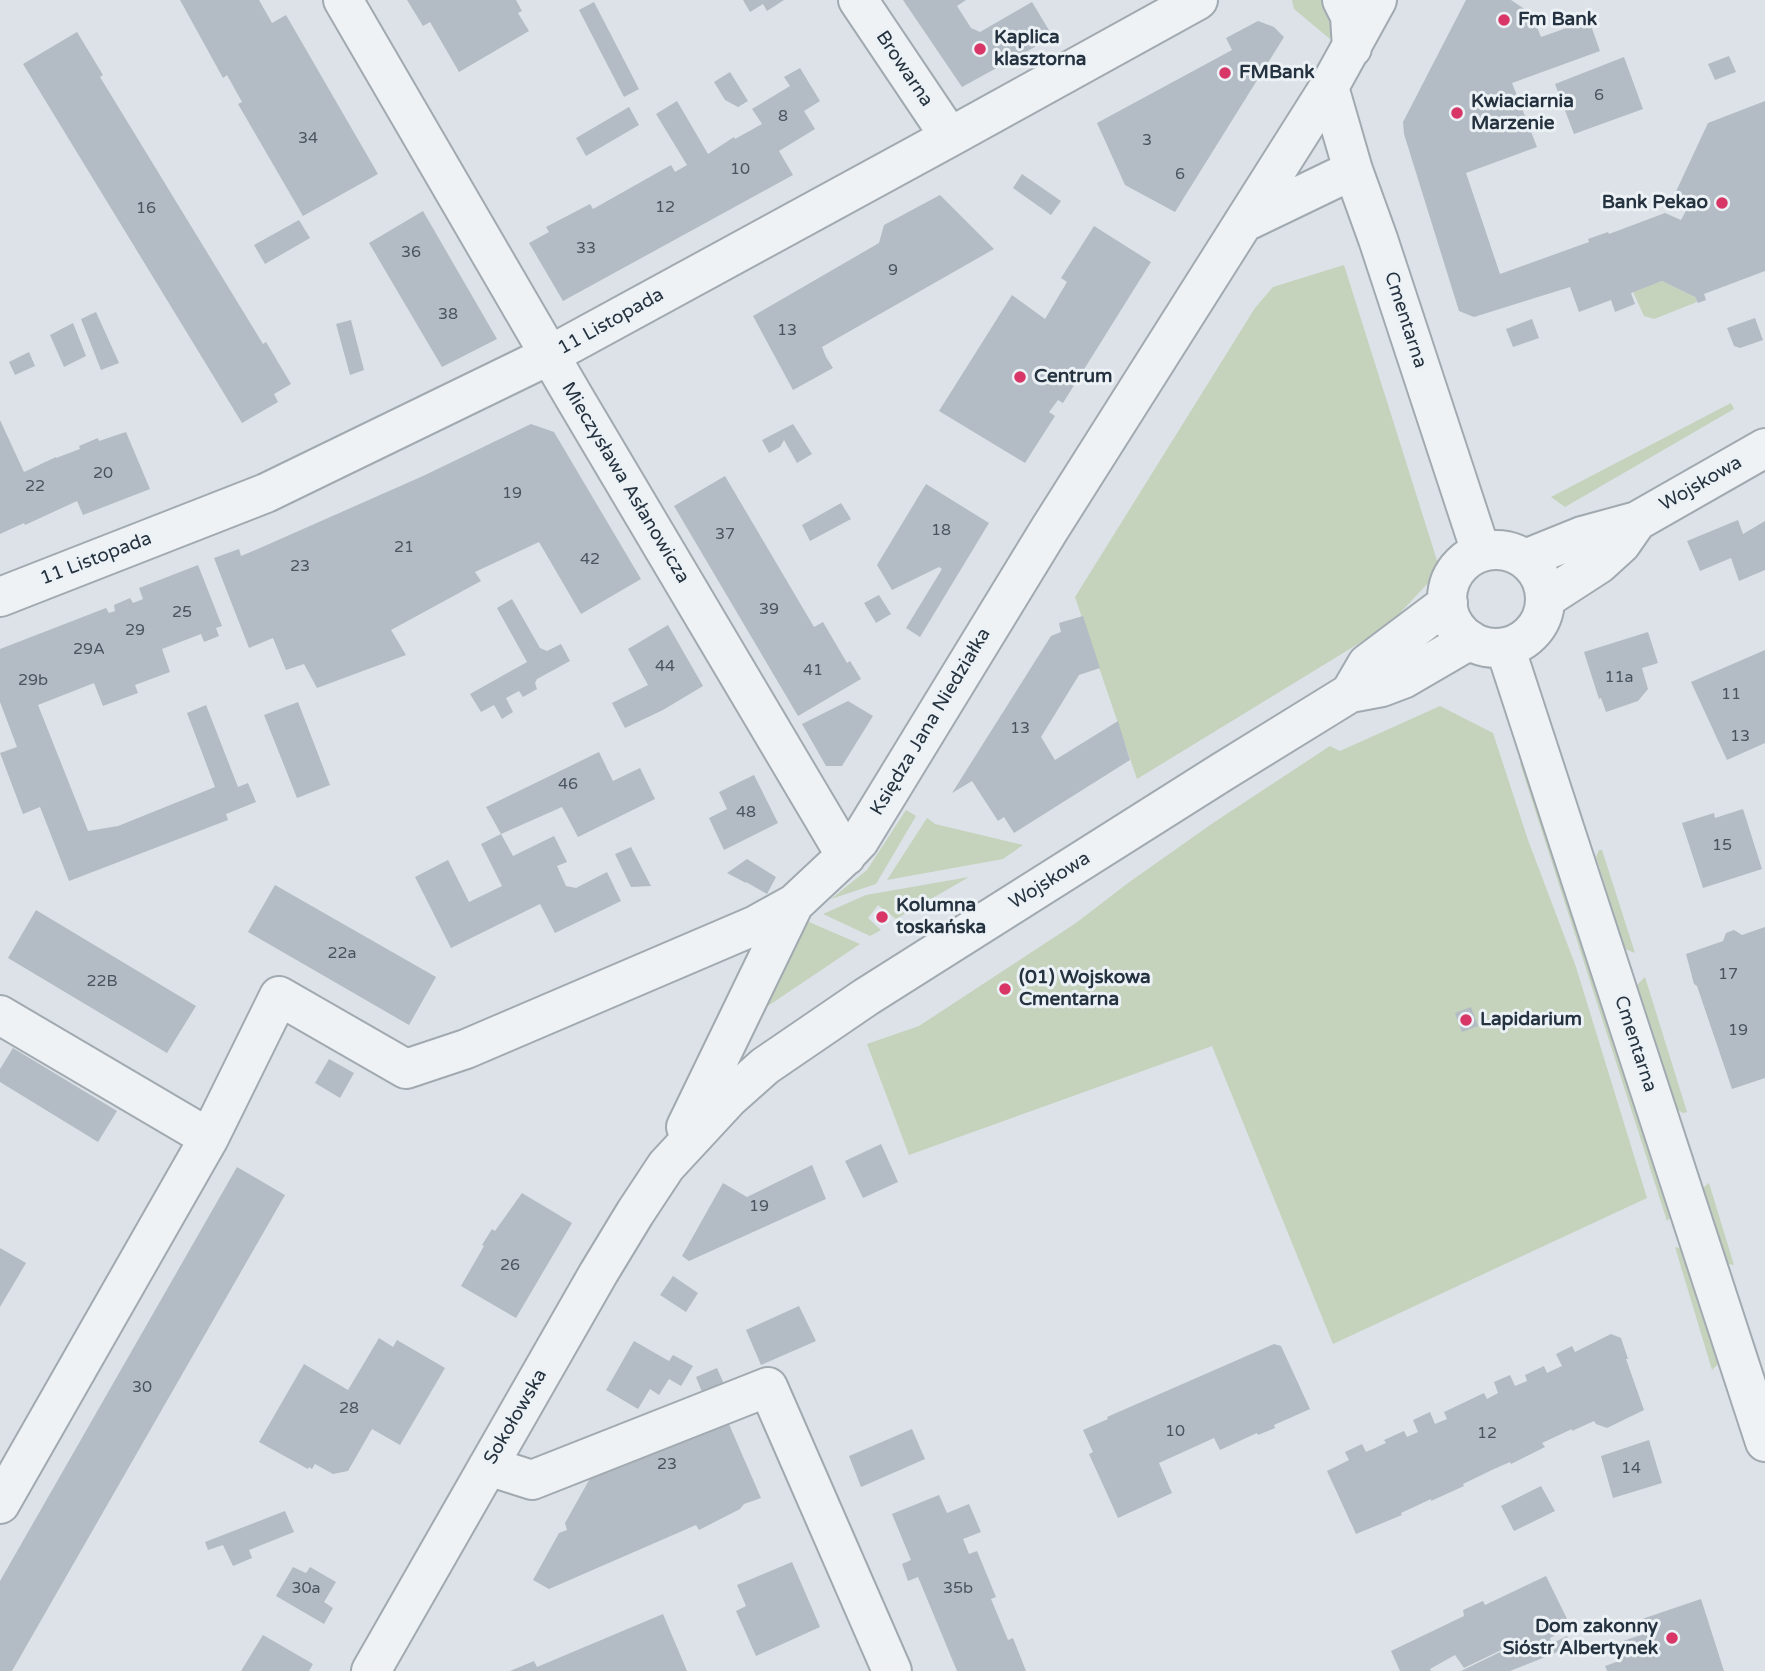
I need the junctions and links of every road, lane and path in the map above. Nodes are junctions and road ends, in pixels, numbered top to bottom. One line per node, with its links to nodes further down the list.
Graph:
1 (343, 0): 11 (street, Mieczysława Asłanowicza)
2 (858, 0): 8 (street, Browarna)
3 (1198, 0): 8 (street, 11 Listopada)
4 (1342, 0): 6 (street)
5 (1377, 0): 6 (street, Księdza Jana Niedziałka)
6 (1352, 48): 7 (street, Księdza Jana Niedziałka)
7 (1329, 87): 9 (street, Cmentarna); 10 (street, Księdza Jana Niedziałka)
8 (950, 138): 11 (street, 11 Listopada)
9 (1353, 170): 10 (street); 14 (street, Cmentarna)
10 (1242, 223): 21 (street, Księdza Jana Niedziałka)
11 (550, 355): 16 (street, 11 Listopada); 21 (street, Mieczysława Asłanowicza)
12 (1765, 448): 13 (street, Wojskowa)
13 (1637, 521): 15 (street, Wojskowa); 17 (street, Wojskowa)
14 (1481, 552): 15 (street); 18 (street)
15 (1525, 559): 17 (street)
16 (0, 597)
17 (1545, 599): 19 (street)
18 (1447, 603): 19 (street); 20 (street, Wojskowa)
19 (1487, 644): 20 (street, Wojskowa); 26 (street, Cmentarna)
20 (1350, 693): 25 (street, Wojskowa)
21 (846, 856): 22 (street, Księdza Jana Niedziałka)
22 (794, 904): 24 (street, Księdza Jana Niedziałka); 25 (street)
23 (0, 1015): 24 (street)
24 (209, 1138): 28 (street)
25 (666, 1166): 27 (street, Sokołowska)
26 (1765, 1442)
27 (488, 1466): 29 (street, Sokołowska); 30 (street)
28 (0, 1504)
29 (370, 1671)
30 (892, 1671)

